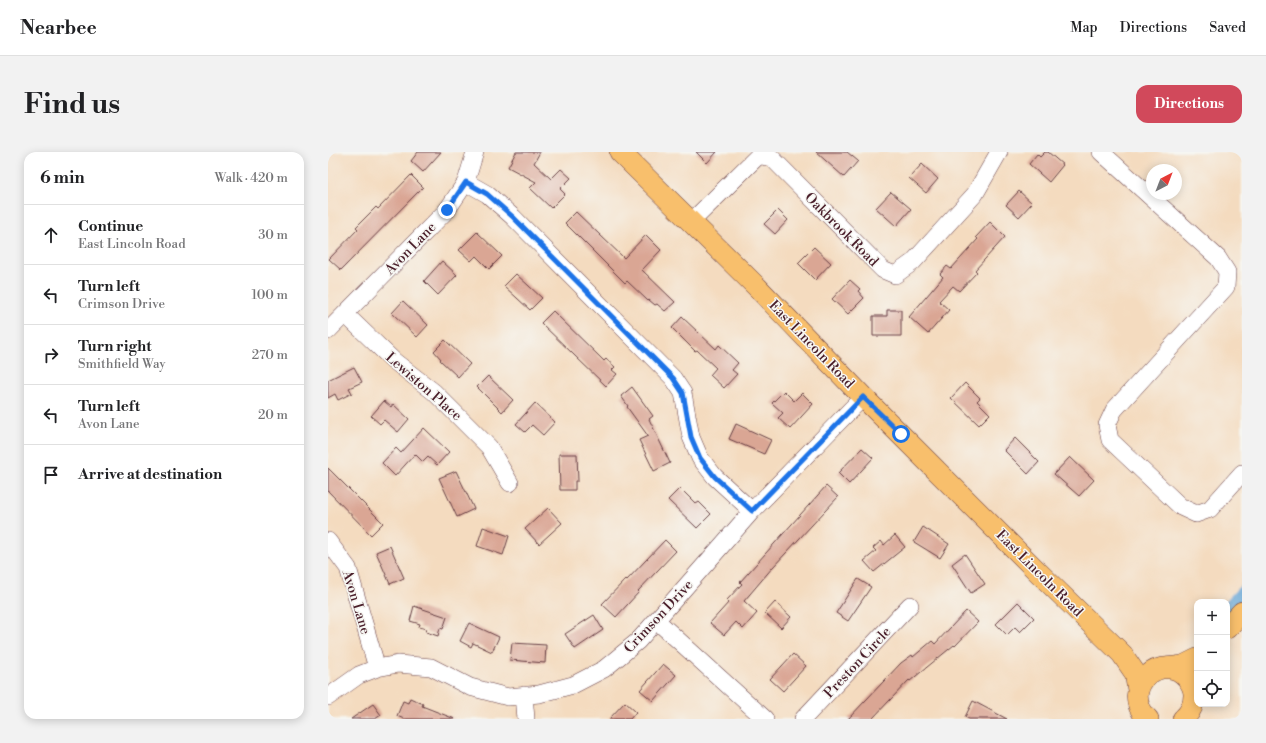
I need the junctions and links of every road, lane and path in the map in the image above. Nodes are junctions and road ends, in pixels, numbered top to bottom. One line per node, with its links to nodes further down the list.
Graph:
1 (474, 152): 6 (street, Avon Lane)
2 (620, 152): 7 (main road, East Lincoln Road)
3 (999, 152): 5 (street, Oakbrook Road)
4 (1101, 152): 11 (street)
5 (760, 154): 7 (street)
6 (466, 182): 8 (street, Avon Lane); 13 (street)
7 (691, 222): 10 (main road, East Lincoln Road)
8 (345, 314): 9 (street, Avon Lane); 12 (street, Lewiston Place)
9 (328, 332)
10 (863, 397): 13 (street, Crimson Drive); 19 (main road, East Lincoln Road)
11 (1242, 473)
12 (510, 483)
13 (752, 511): 17 (street, Crimson Drive)
14 (328, 541): 21 (street, Avon Lane)
15 (910, 605): 30 (street, Preston Circle)
16 (1242, 612): 18 (main road)
17 (656, 620): 23 (street, Crimson Drive); 29 (street)
18 (1230, 625)
19 (1122, 654): 22 (main road, East Lincoln Road); 27 (main road, East Lincoln Road)
20 (1194, 660): 22 (main road)
21 (377, 668): 23 (street, Crimson Drive); 25 (street, Crimson Drive)
22 (1163, 669): 24 (main road, East Lincoln Road); 27 (main road)
23 (524, 695): 28 (street)
24 (1194, 696)
25 (328, 697)
26 (1194, 706): 31 (main road)
27 (1141, 708)
28 (526, 719)
29 (766, 719)
30 (803, 719)
31 (1183, 719)

